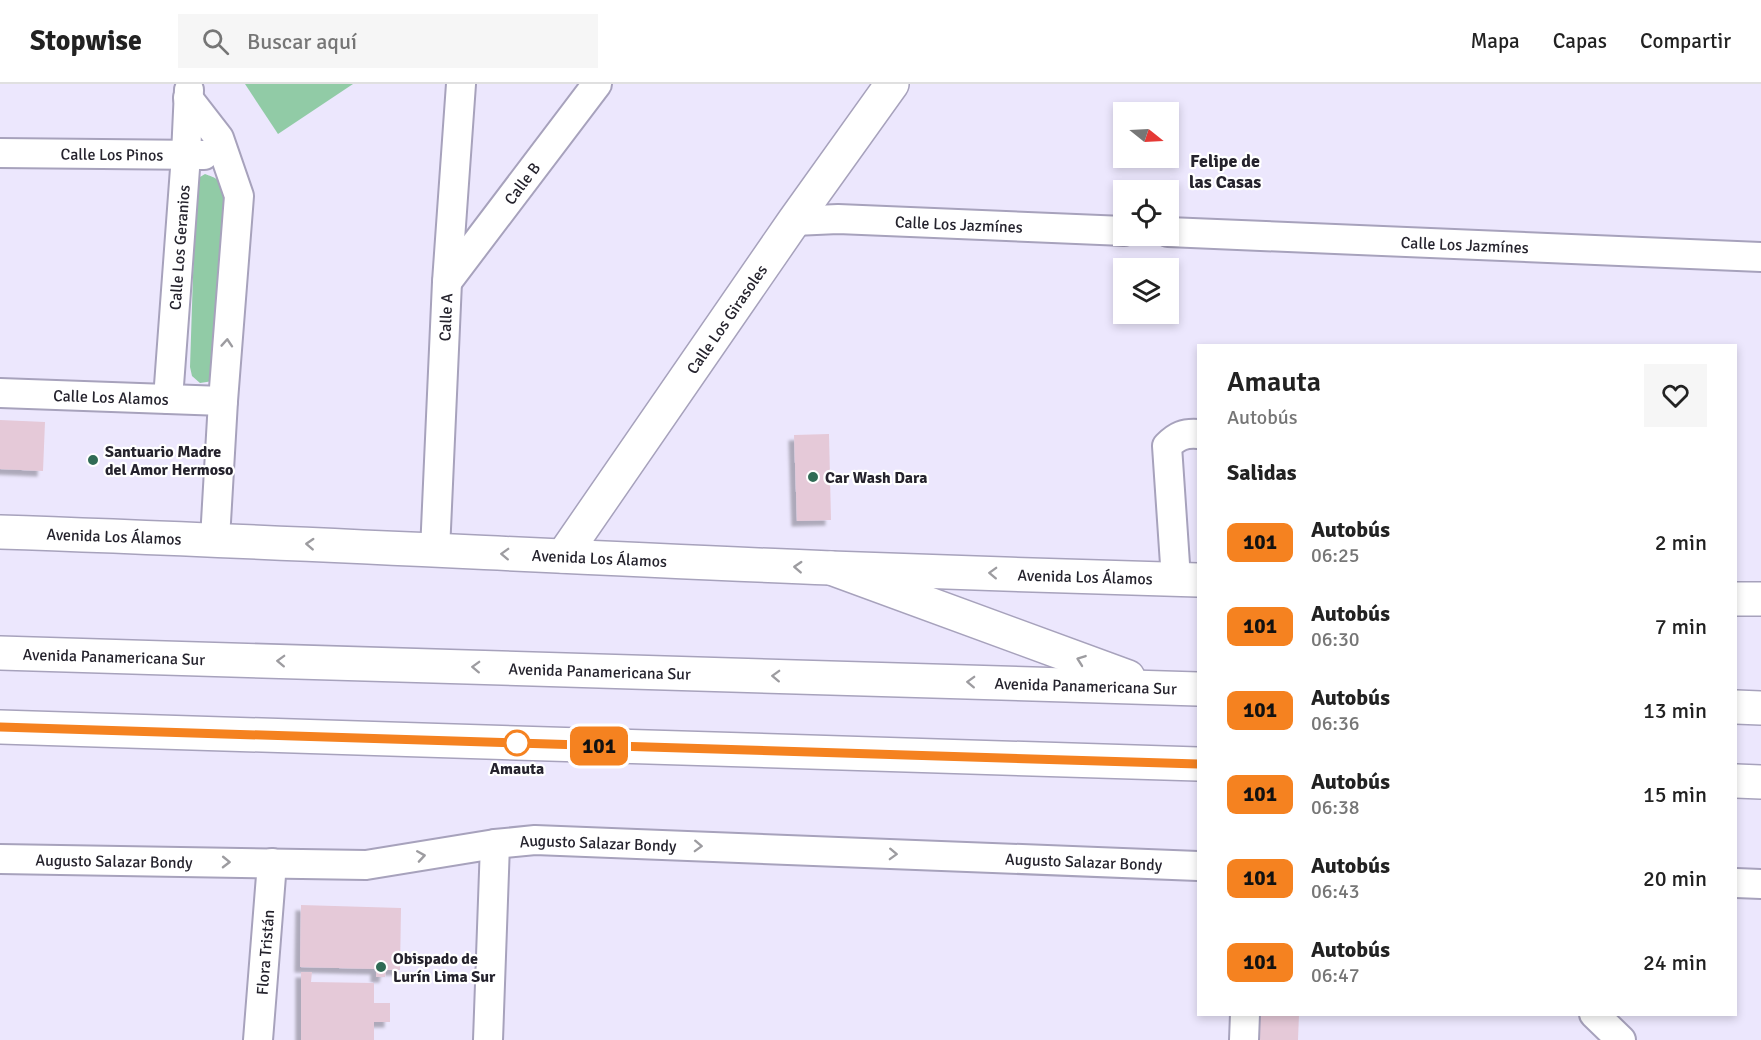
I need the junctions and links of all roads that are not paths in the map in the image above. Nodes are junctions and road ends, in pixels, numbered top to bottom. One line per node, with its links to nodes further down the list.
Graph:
1 (461, 84): 12 (street, Calle A)
2 (597, 84): 12 (street, Calle B)
3 (892, 84): 8 (main road, Calle Los Girasoles)
4 (188, 91): 6 (street, Calle Los Geranios); 7 (street)
5 (0, 153): 6 (street, Calle Los Pinos)
6 (186, 155): 7 (street, Calle Los Pinos); 14 (street, Calle Los Geranios)
7 (224, 155): 15 (street, one-way to 7)
8 (794, 221): 9 (street, Calle Los Jazmínes); 20 (main road, Calle Los Girasoles)
9 (1113, 231)
10 (1179, 232): 11 (street, Calle Los Jazmínes)
11 (1761, 257)
12 (447, 282): 19 (street, Calle A)
13 (0, 393): 14 (street, Calle Los Alamos)
14 (168, 399): 15 (street, Calle Los Alamos)
15 (223, 401): 18 (street)
16 (1197, 434): 22 (street)
17 (0, 532): 18 (main road, Avenida Los Álamos)
18 (214, 539): 19 (main road, Avenida Los Álamos, one-way to 18)
19 (435, 551): 20 (main road, Avenida Los Álamos, one-way to 19)
20 (563, 555): 21 (main road, Avenida Los Álamos, one-way to 20)
21 (831, 568): 22 (main road, Avenida Los Álamos, one-way to 21); 26 (main road, one-way to 21)
22 (1187, 580)
23 (1737, 599): 24 (main road)
24 (1761, 599)
25 (0, 653): 26 (main road, Avenida Panamericana Sur, one-way to 25)
26 (1155, 687): 27 (main road, Avenida Panamericana Sur)
27 (1197, 688)
28 (1737, 707): 29 (main road)
29 (1761, 708)
30 (0, 727): 31 (main road)
31 (1197, 764)
32 (1737, 781): 33 (main road)
33 (1761, 782)
34 (495, 844): 36 (street, Augusto Salazar Bondy, one-way to 34); 37 (street, Augusto Salazar Bondy, one-way to 37); 43 (street)
35 (0, 859): 36 (street, Augusto Salazar Bondy, one-way to 36)
36 (272, 863): 42 (street, Flora Tristán)
37 (1197, 866)
38 (1737, 883): 39 (street)
39 (1761, 884)
40 (1245, 1016): 44 (street)
41 (1596, 1016): 45 (street)
42 (258, 1040)
43 (488, 1040)
44 (1244, 1040)
45 (1621, 1040)

